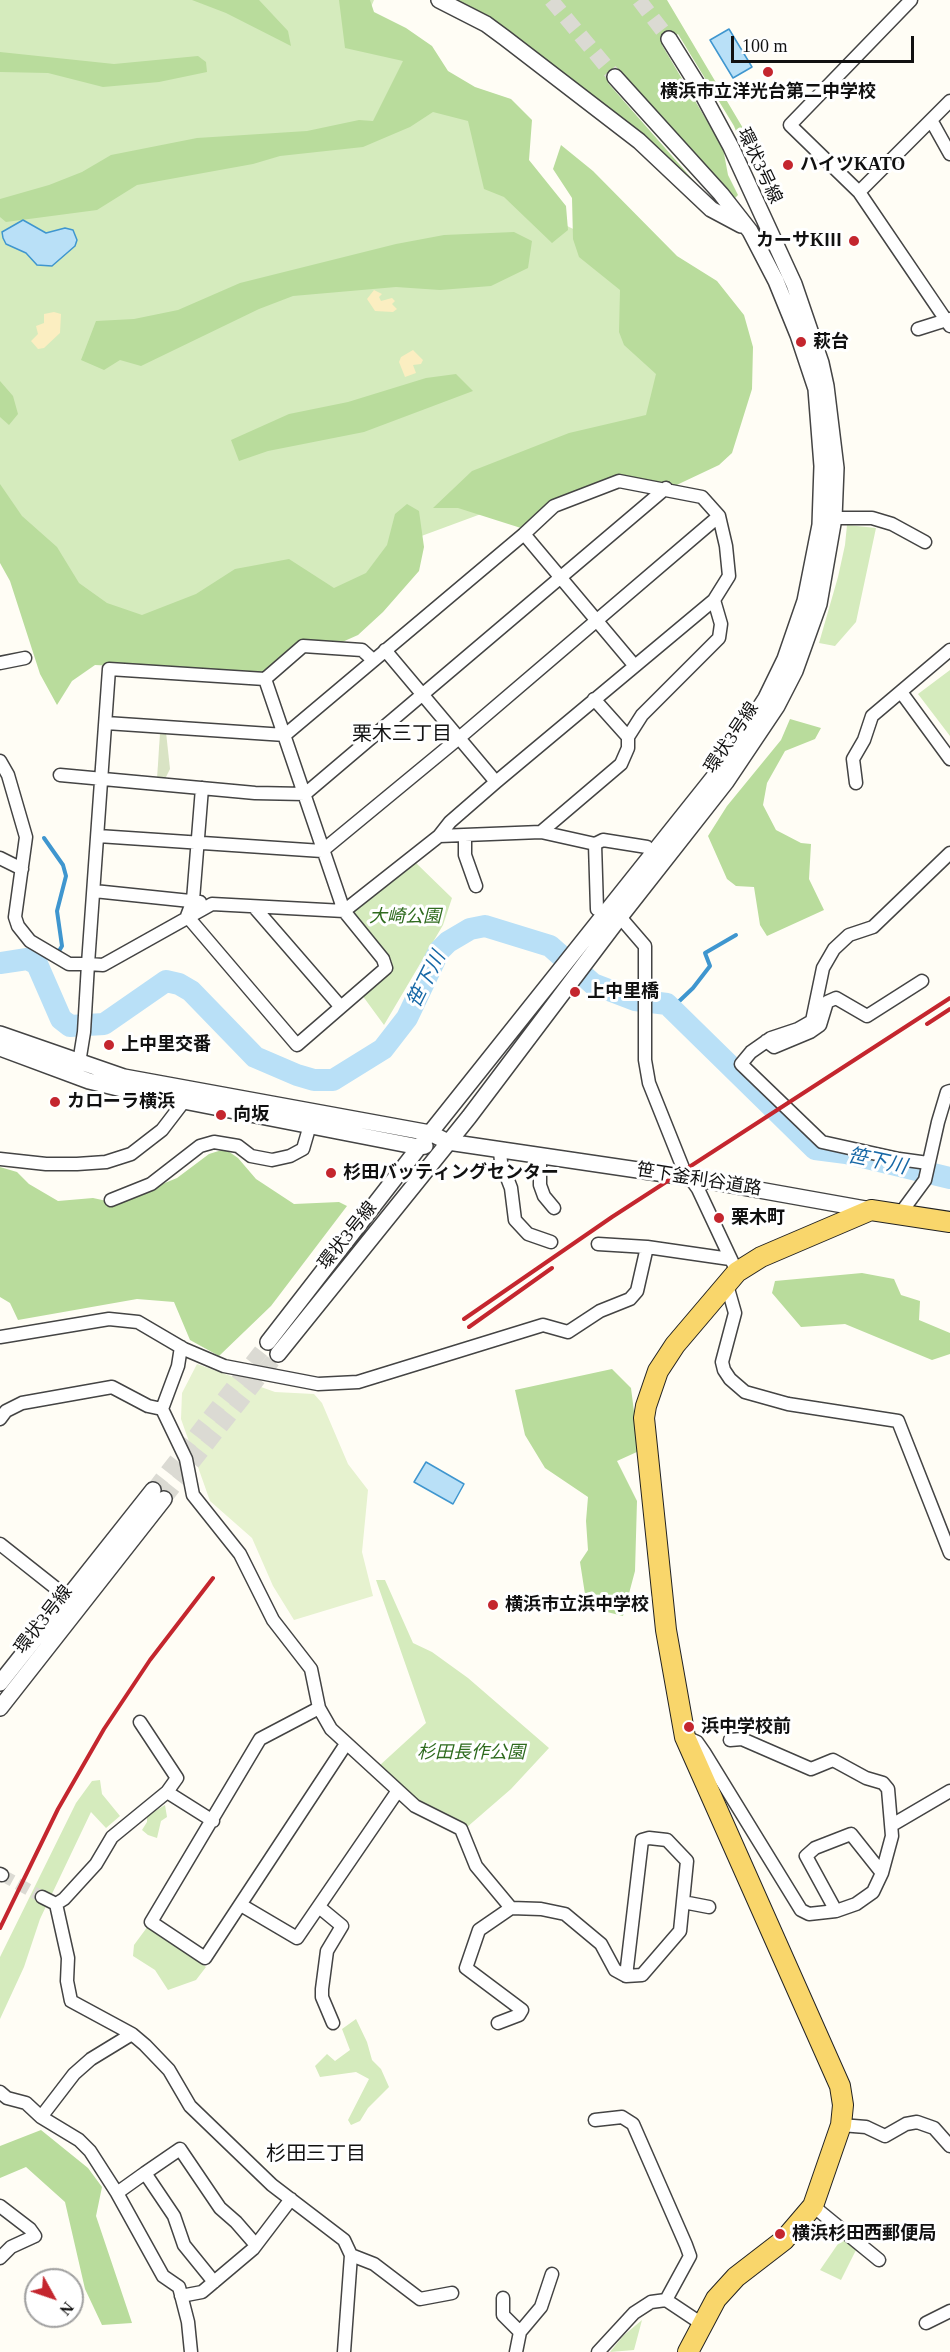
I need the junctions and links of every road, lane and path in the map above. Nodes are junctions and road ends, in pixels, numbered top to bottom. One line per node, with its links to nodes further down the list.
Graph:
1 (439, 0): 10 (street)
2 (911, 0): 9 (street)
3 (669, 39): 8 (street, 環状3号線)
4 (615, 77): 10 (street)
5 (950, 101): 6 (street)
6 (931, 120): 7 (street); 9 (street)
7 (950, 154)
8 (746, 183): 10 (street); 12 (street, 環状3号線)
9 (860, 192): 13 (street)
10 (726, 211): 11 (street)
11 (750, 231): 12 (street); 55 (street, 環状3号線)
12 (775, 246): 17 (street, 環状3号線)
13 (949, 321): 14 (street)
14 (918, 329)
15 (666, 488): 16 (street); 18 (street); 20 (street)
16 (719, 516): 21 (street); 22 (street)
17 (834, 518): 19 (street); 64 (street, 環状3号線)
18 (525, 534): 20 (street); 23 (street)
19 (924, 542)
20 (561, 578): 22 (street); 31 (street)
21 (714, 600): 28 (street); 35 (street)
22 (597, 620): 28 (street); 36 (street)
23 (385, 650): 26 (street); 31 (street)
24 (950, 650): 30 (street)
25 (25, 658): 27 (street)
26 (373, 660): 29 (street); 34 (street)
27 (0, 663)
28 (634, 665): 32 (street)
29 (265, 679): 33 (street); 34 (street)
30 (901, 692): 37 (street); 42 (street)
31 (423, 695): 36 (street); 45 (street)
32 (594, 699): 35 (street); 41 (street)
33 (106, 723): 34 (street); 40 (street)
34 (285, 735): 45 (street)
35 (628, 737): 47 (street)
36 (459, 738): 41 (street); 53 (street)
37 (950, 759)
38 (0, 761): 43 (street)
39 (60, 775): 40 (street)
40 (101, 779): 44 (street); 49 (street)
41 (496, 782): 50 (street)
42 (856, 783)
43 (12, 788): 46 (street); 57 (street)
44 (202, 788): 45 (street); 51 (street)
45 (305, 794): 53 (street)
46 (0, 795)
47 (542, 832): 48 (street); 52 (street)
48 (465, 835): 50 (street); 58 (street)
49 (98, 836): 51 (street); 59 (street)
50 (439, 836): 63 (street)
51 (197, 843): 53 (street); 60 (street)
52 (595, 844): 55 (street); 64 (street)
53 (322, 851): 63 (street)
54 (950, 853): 71 (street)
55 (654, 855): 64 (street, 環状3号線)
56 (0, 858): 57 (street)
57 (22, 869): 66 (street)
58 (476, 886)
59 (94, 891): 60 (street); 66 (street)
60 (193, 900): 61 (street); 65 (street)
61 (210, 905): 62 (street); 65 (street)
62 (255, 908): 63 (street); 69 (street)
63 (344, 911): 69 (street)
64 (613, 914): 67 (street, 環状3号線); 85 (street)
65 (188, 916): 66 (street); 69 (street)
66 (88, 964): 73 (street)
67 (561, 981): 78 (street, 環状3号線); 79 (street, 環状3号線)
68 (922, 981): 71 (street)
69 (340, 1006)
70 (0, 1034): 73 (street, 笹下釜利谷道路)
71 (766, 1041): 84 (street)
72 (0, 1047): 73 (street, 笹下釜利谷道路)
73 (78, 1070): 76 (street, 笹下釜利谷道路); 78 (street, 笹下釜利谷道路)
74 (950, 1079): 75 (street)
75 (948, 1091): 84 (street)
76 (186, 1100): 77 (street, 笹下釜利谷道路); 83 (street)
77 (310, 1125): 80 (street, 笹下釜利谷道路); 86 (street)
78 (430, 1133): 79 (street, 笹下釜利谷道路); 80 (street, 環状3号線)
79 (448, 1142): 80 (street, 笹下釜利谷道路); 81 (street, 笹下釜利谷道路); 98 (street, 環状3号線)
80 (419, 1147): 96 (street, 環状3号線)
81 (500, 1151): 82 (street, 笹下釜利谷道路); 91 (street)
82 (540, 1156): 85 (street, 笹下釜利谷道路); 87 (street)
83 (0, 1159)
84 (928, 1163): 89 (street)
85 (692, 1178): 88 (street, 笹下釜利谷道路); 94 (street)
86 (111, 1200)
87 (554, 1209)
88 (871, 1210): 89 (main road, 笹下釜利谷道路); 94 (main road)
89 (900, 1214): 90 (main road, 笹下釜利谷道路)
90 (950, 1222)
91 (551, 1242)
92 (598, 1244): 93 (street)
93 (647, 1247): 94 (street); 97 (street)
94 (731, 1272): 102 (street); 108 (main road)
95 (0, 1337): 97 (street)
96 (268, 1342)
97 (181, 1347): 99 (street)
98 (278, 1354)
99 (162, 1409): 100 (street); 106 (street)
100 (0, 1419)
101 (0, 1544): 103 (street)
102 (950, 1552)
103 (67, 1598): 104 (street, 環状3号線); 105 (street, 環状3号線)
104 (0, 1683)
105 (0, 1708)
106 (319, 1708): 110 (street); 114 (street)
107 (140, 1722): 112 (street)
108 (685, 1737): 124 (street); 132 (main road)
109 (730, 1740): 115 (street)
110 (346, 1744): 113 (street); 120 (street)
111 (950, 1791): 115 (street)
112 (167, 1792): 114 (street); 119 (street)
113 (397, 1792): 121 (street); 123 (street)
114 (213, 1821): 120 (street)
115 (892, 1826): 116 (street)
116 (882, 1873): 124 (street); 124 (street)
117 (42, 1897): 119 (street)
118 (683, 1902): 122 (street); 125 (street); 125 (street)
119 (56, 1904): 128 (street)
120 (241, 1905): 121 (street)
121 (319, 1907): 126 (street)
122 (709, 1907)
123 (511, 1908): 125 (street); 127 (street)
124 (836, 1911)
125 (626, 1976)
126 (333, 2023)
127 (498, 2023)
128 (132, 2034): 130 (street); 136 (street)
129 (0, 2092): 130 (street)
130 (41, 2117): 135 (street)
131 (595, 2120): 148 (street)
132 (842, 2126): 133 (street); 138 (main road)
133 (950, 2146)
134 (145, 2173): 135 (street); 139 (street); 144 (street)
135 (117, 2193): 146 (street)
136 (291, 2199): 139 (street); 140 (street)
137 (0, 2206): 141 (street)
138 (813, 2206): 142 (street); 151 (main road)
139 (256, 2245): 144 (street)
140 (351, 2255): 145 (street); 154 (street)
141 (0, 2258)
142 (879, 2260)
143 (552, 2274): 152 (street)
144 (214, 2282): 146 (street)
145 (452, 2293)
146 (181, 2296): 153 (street)
147 (503, 2298): 152 (street)
148 (666, 2300): 151 (street); 156 (street)
149 (950, 2311): 150 (street)
150 (926, 2323)
151 (702, 2324): 157 (main road)
152 (520, 2332): 155 (street)
153 (191, 2352)
154 (344, 2352)
155 (516, 2352)
156 (598, 2352)
157 (688, 2352)

